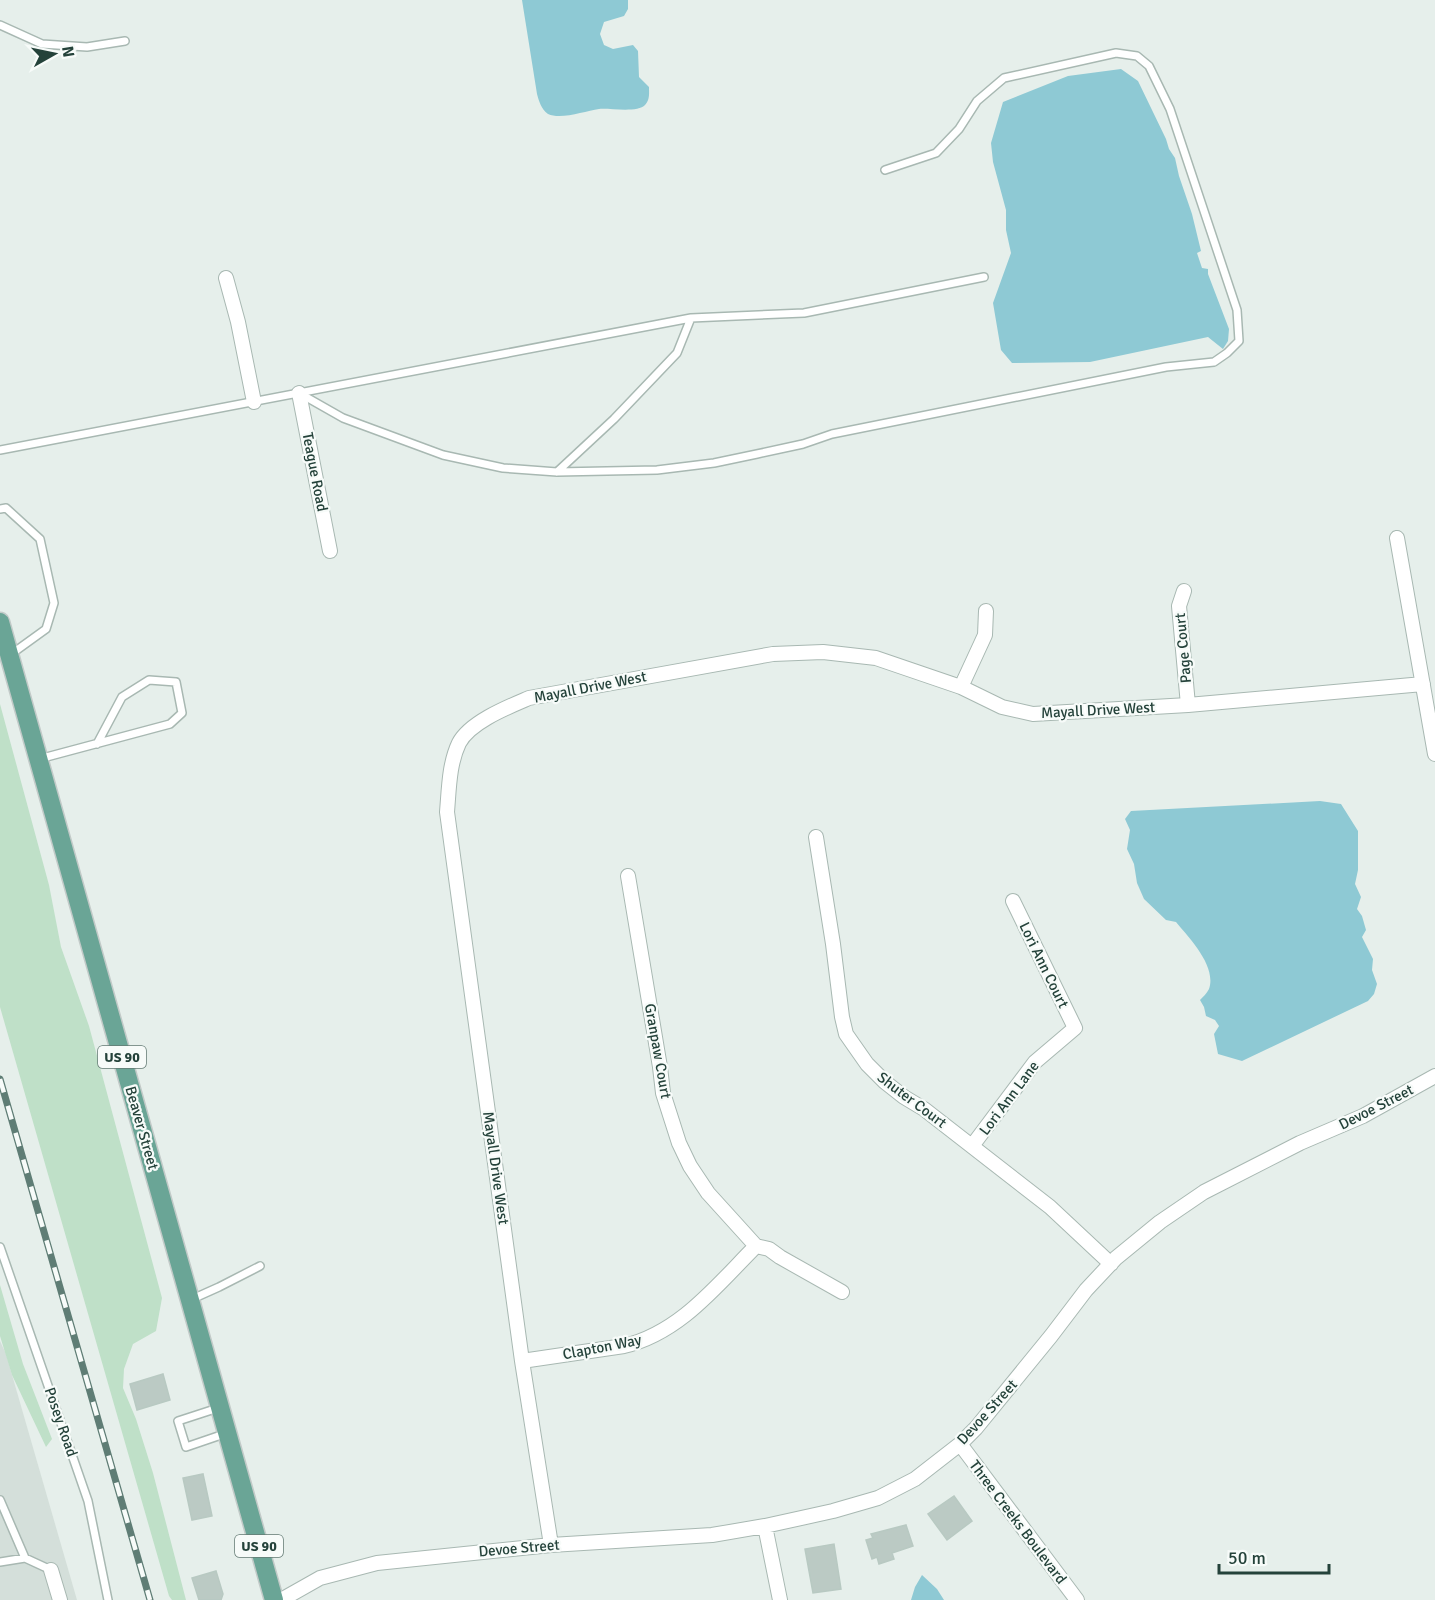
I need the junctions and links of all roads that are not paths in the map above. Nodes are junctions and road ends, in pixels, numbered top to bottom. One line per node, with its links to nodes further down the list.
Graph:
1 (0, 25): 2 (lane)
2 (125, 41)
3 (885, 170): 10 (lane)
4 (984, 277): 6 (lane)
5 (226, 278): 8 (street)
6 (691, 318): 7 (lane); 10 (lane)
7 (299, 393): 8 (lane); 10 (lane); 13 (street, Teague Road)
8 (254, 402): 9 (lane)
9 (0, 450)
10 (557, 472)
11 (0, 508): 17 (lane)
12 (1397, 538): 18 (street)
13 (330, 551)
14 (1184, 591): 20 (street, Page Court)
15 (986, 612): 19 (street)
16 (0, 622): 17 (main road, Beaver Street / US 90)
17 (9, 656): 23 (main road, Beaver Street / US 90)
18 (1423, 684): 20 (street, Mayall Drive West); 22 (street)
19 (961, 687): 20 (street, Mayall Drive West); 36 (street, Mayall Drive West)
20 (1188, 705)
21 (97, 744): 21 (lane); 23 (lane)
22 (1435, 754)
23 (39, 759): 35 (main road, Beaver Street / US 90)
24 (816, 837): 29 (street, Shuter Court)
25 (628, 876): 30 (street, Granpaw Court)
26 (1013, 901): 27 (street, Lori Ann Court)
27 (1075, 1028): 29 (street, Lori Ann Lane)
28 (1435, 1076): 32 (street, Devoe Street)
29 (972, 1146): 32 (street, Shuter Court)
30 (756, 1245): 34 (street, Granpaw Court); 36 (street, Clapton Way)
31 (0, 1247): 47 (lane, Posey Road)
32 (1111, 1264): 39 (street, Devoe Street)
33 (260, 1266): 35 (lane)
34 (842, 1292)
35 (190, 1300): 37 (main road, Beaver Street / US 90)
36 (522, 1361): 42 (street, Mayall Drive West)
37 (220, 1407): 38 (main road, Beaver Street / US 90); 38 (lane)
38 (227, 1432): 48 (main road, Beaver Street / US 90)
39 (960, 1444): 41 (street, Devoe Street); 51 (street, Three Creeks Boulevard)
40 (0, 1500): 43 (lane)
41 (765, 1527): 42 (street, Devoe Street); 50 (street)
42 (551, 1545): 49 (street, Devoe Street)
43 (25, 1558): 44 (lane); 45 (lane)
44 (0, 1562)
45 (51, 1570): 46 (street)
46 (60, 1600)
47 (108, 1600)
48 (274, 1600)
49 (281, 1600)
50 (780, 1600)
51 (1077, 1600)

